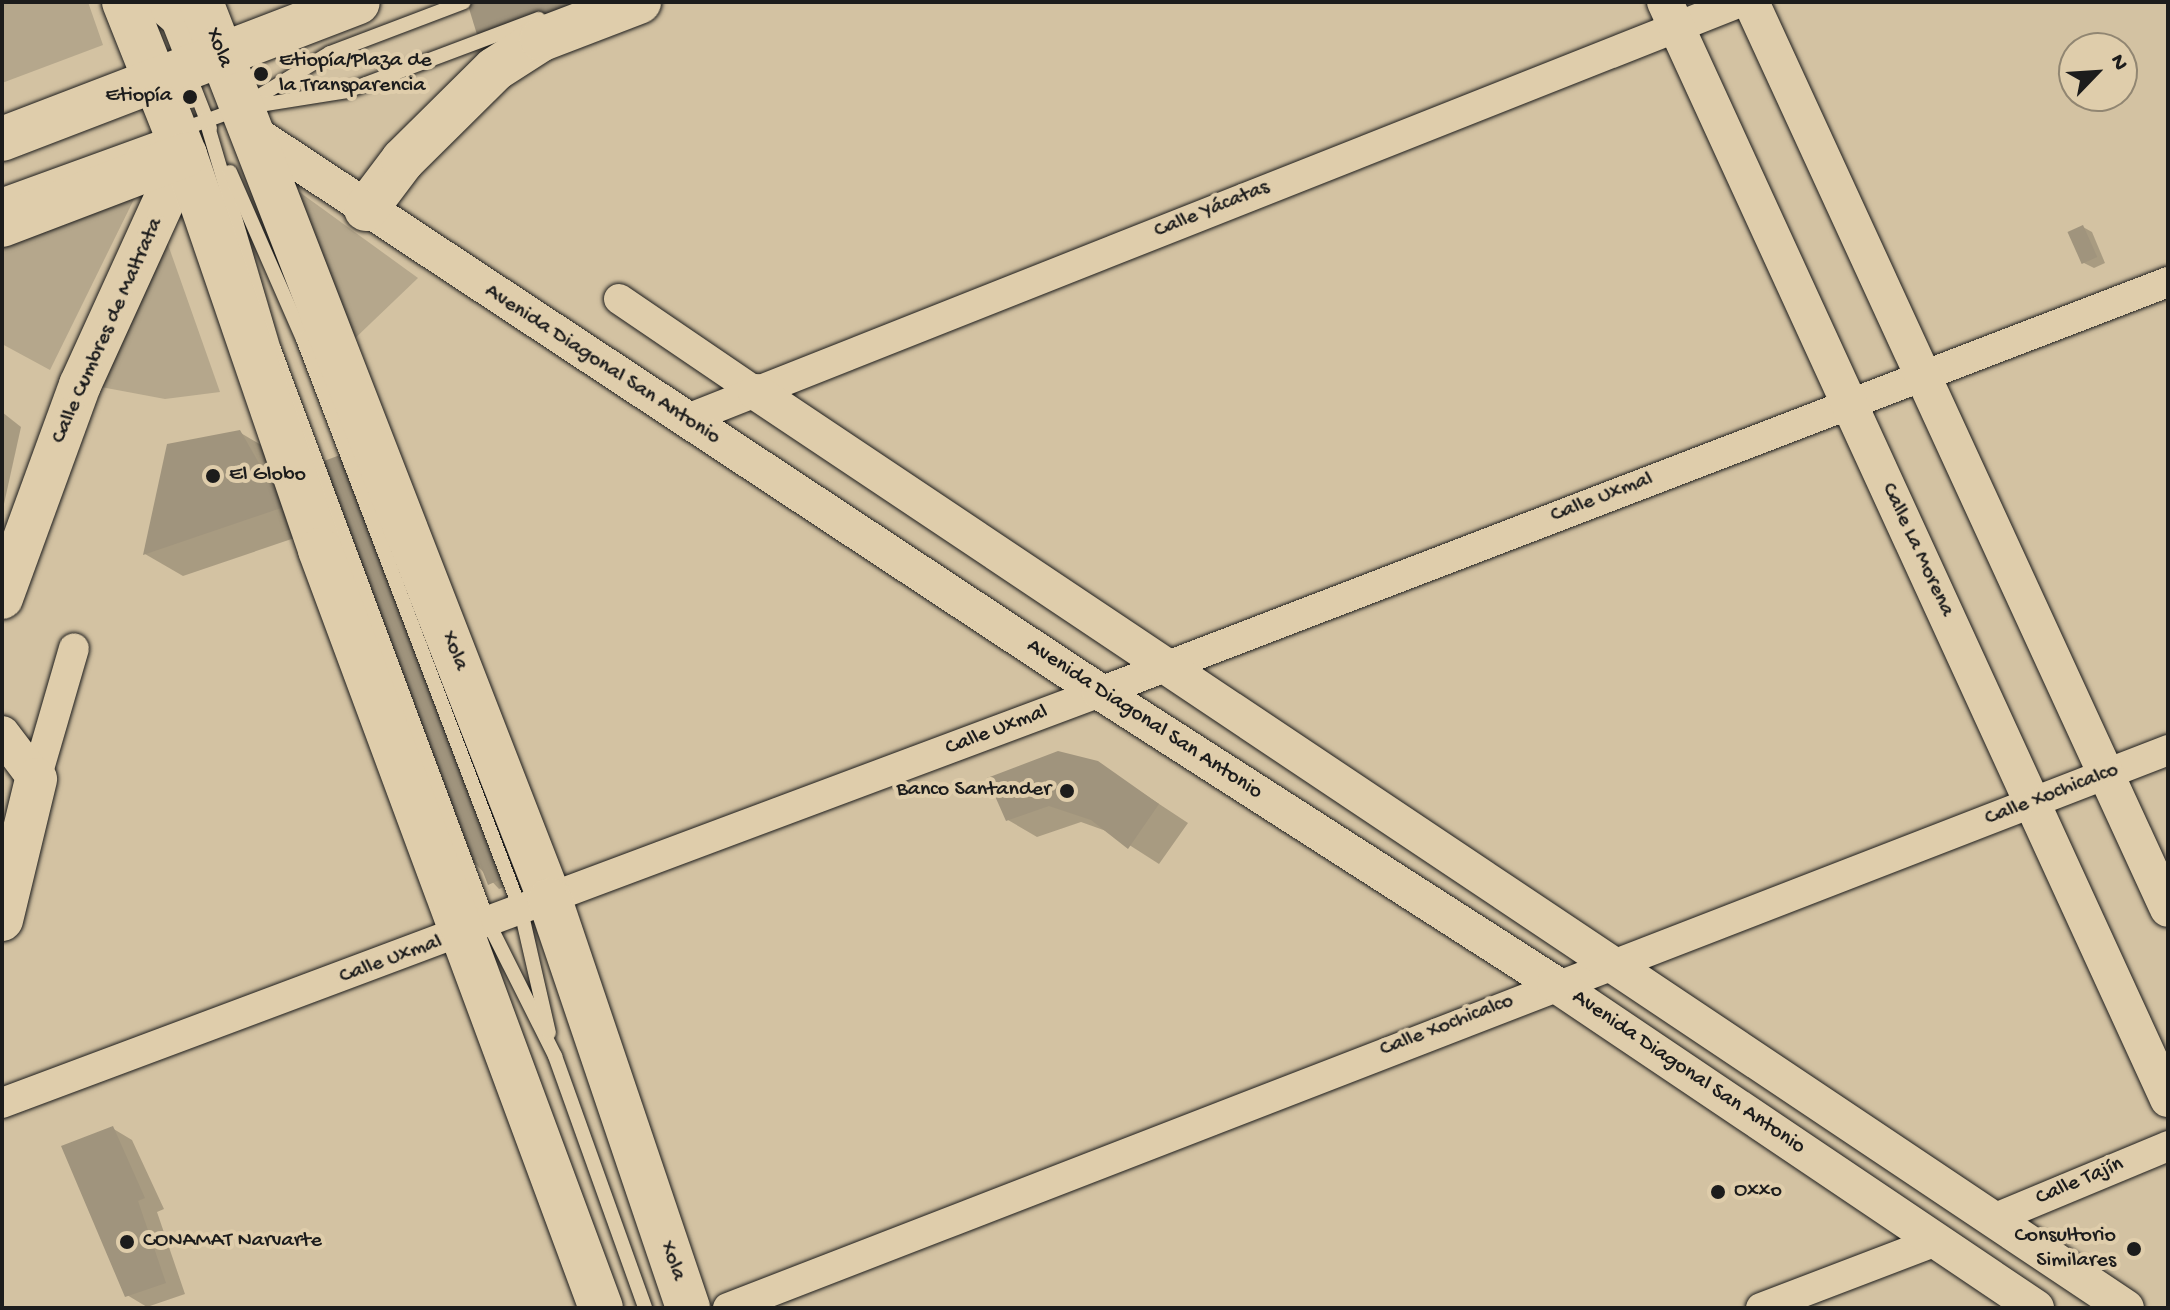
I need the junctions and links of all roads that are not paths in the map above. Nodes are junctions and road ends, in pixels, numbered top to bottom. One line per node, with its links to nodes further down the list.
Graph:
1 (161, 2): 9 (main road, Xola); 9 (main road, Xola)
2 (358, 2): 9 (main road)
3 (464, 2): 10 (lane)
4 (639, 2): 13 (main road)
5 (1740, 2): 8 (street, Calle Yácatas)
6 (1751, 2): 17 (street)
7 (555, 13): 10 (lane)
8 (1671, 14): 18 (street, Calle Yácatas); 19 (street, Calle La Morena)
9 (186, 68): 10 (main road, Xola); 10 (main road, Xola); 11 (main road)
10 (212, 129): 12 (lane); 13 (street, Avenida Diagonal San Antonio); 14 (main road); 21 (main road, Calle Cumbres de Maltrata); 30 (main road, Xola); 33 (main road, Xola)
11 (2, 139)
12 (2, 195)
13 (366, 209): 20 (street, Avenida Diagonal San Antonio)
14 (2, 225)
15 (2168, 282): 17 (street, Calle Uxmal)
16 (619, 299): 18 (street)
17 (1924, 375): 19 (street, Calle Uxmal); 27 (street)
18 (756, 392): 20 (street, Calle Yácatas); 23 (street)
19 (1849, 403): 23 (street, Calle Uxmal); 29 (street, Calle La Morena)
20 (685, 420): 24 (street, Avenida Diagonal San Antonio)
21 (2, 598)
22 (74, 648): 28 (street)
23 (1166, 665): 24 (street, Calle Uxmal); 34 (street)
24 (1100, 692): 30 (street, Calle Uxmal); 35 (street, Avenida Diagonal San Antonio)
25 (2, 734): 28 (street)
26 (2168, 750): 27 (street, Calle Xochicalco)
27 (2108, 773): 29 (street, Calle Xochicalco); 31 (street)
28 (36, 779): 32 (main road)
29 (2032, 802): 34 (street, Calle Xochicalco); 37 (street, Calle La Morena)
30 (536, 906): 33 (street, Calle Uxmal); 36 (lane); 44 (main road, Xola)
31 (2168, 909)
32 (2, 920)
33 (476, 928): 36 (lane); 38 (street, Calle Uxmal); 42 (main road, Xola)
34 (1611, 962): 35 (street, Calle Xochicalco); 40 (street)
35 (1555, 984): 41 (street, Avenida Diagonal San Antonio); 45 (street, Calle Xochicalco)
36 (555, 1056): 43 (lane)
37 (2168, 1099)
38 (2, 1103)
39 (2168, 1146): 40 (street, Calle Tajín)
40 (1993, 1219): 48 (street)
41 (1936, 1241): 46 (street); 47 (street, Avenida Diagonal San Antonio)
42 (601, 1308)
43 (645, 1308)
44 (688, 1308)
45 (728, 1308)
46 (1761, 1308)
47 (2036, 1308)
48 (2126, 1308)

